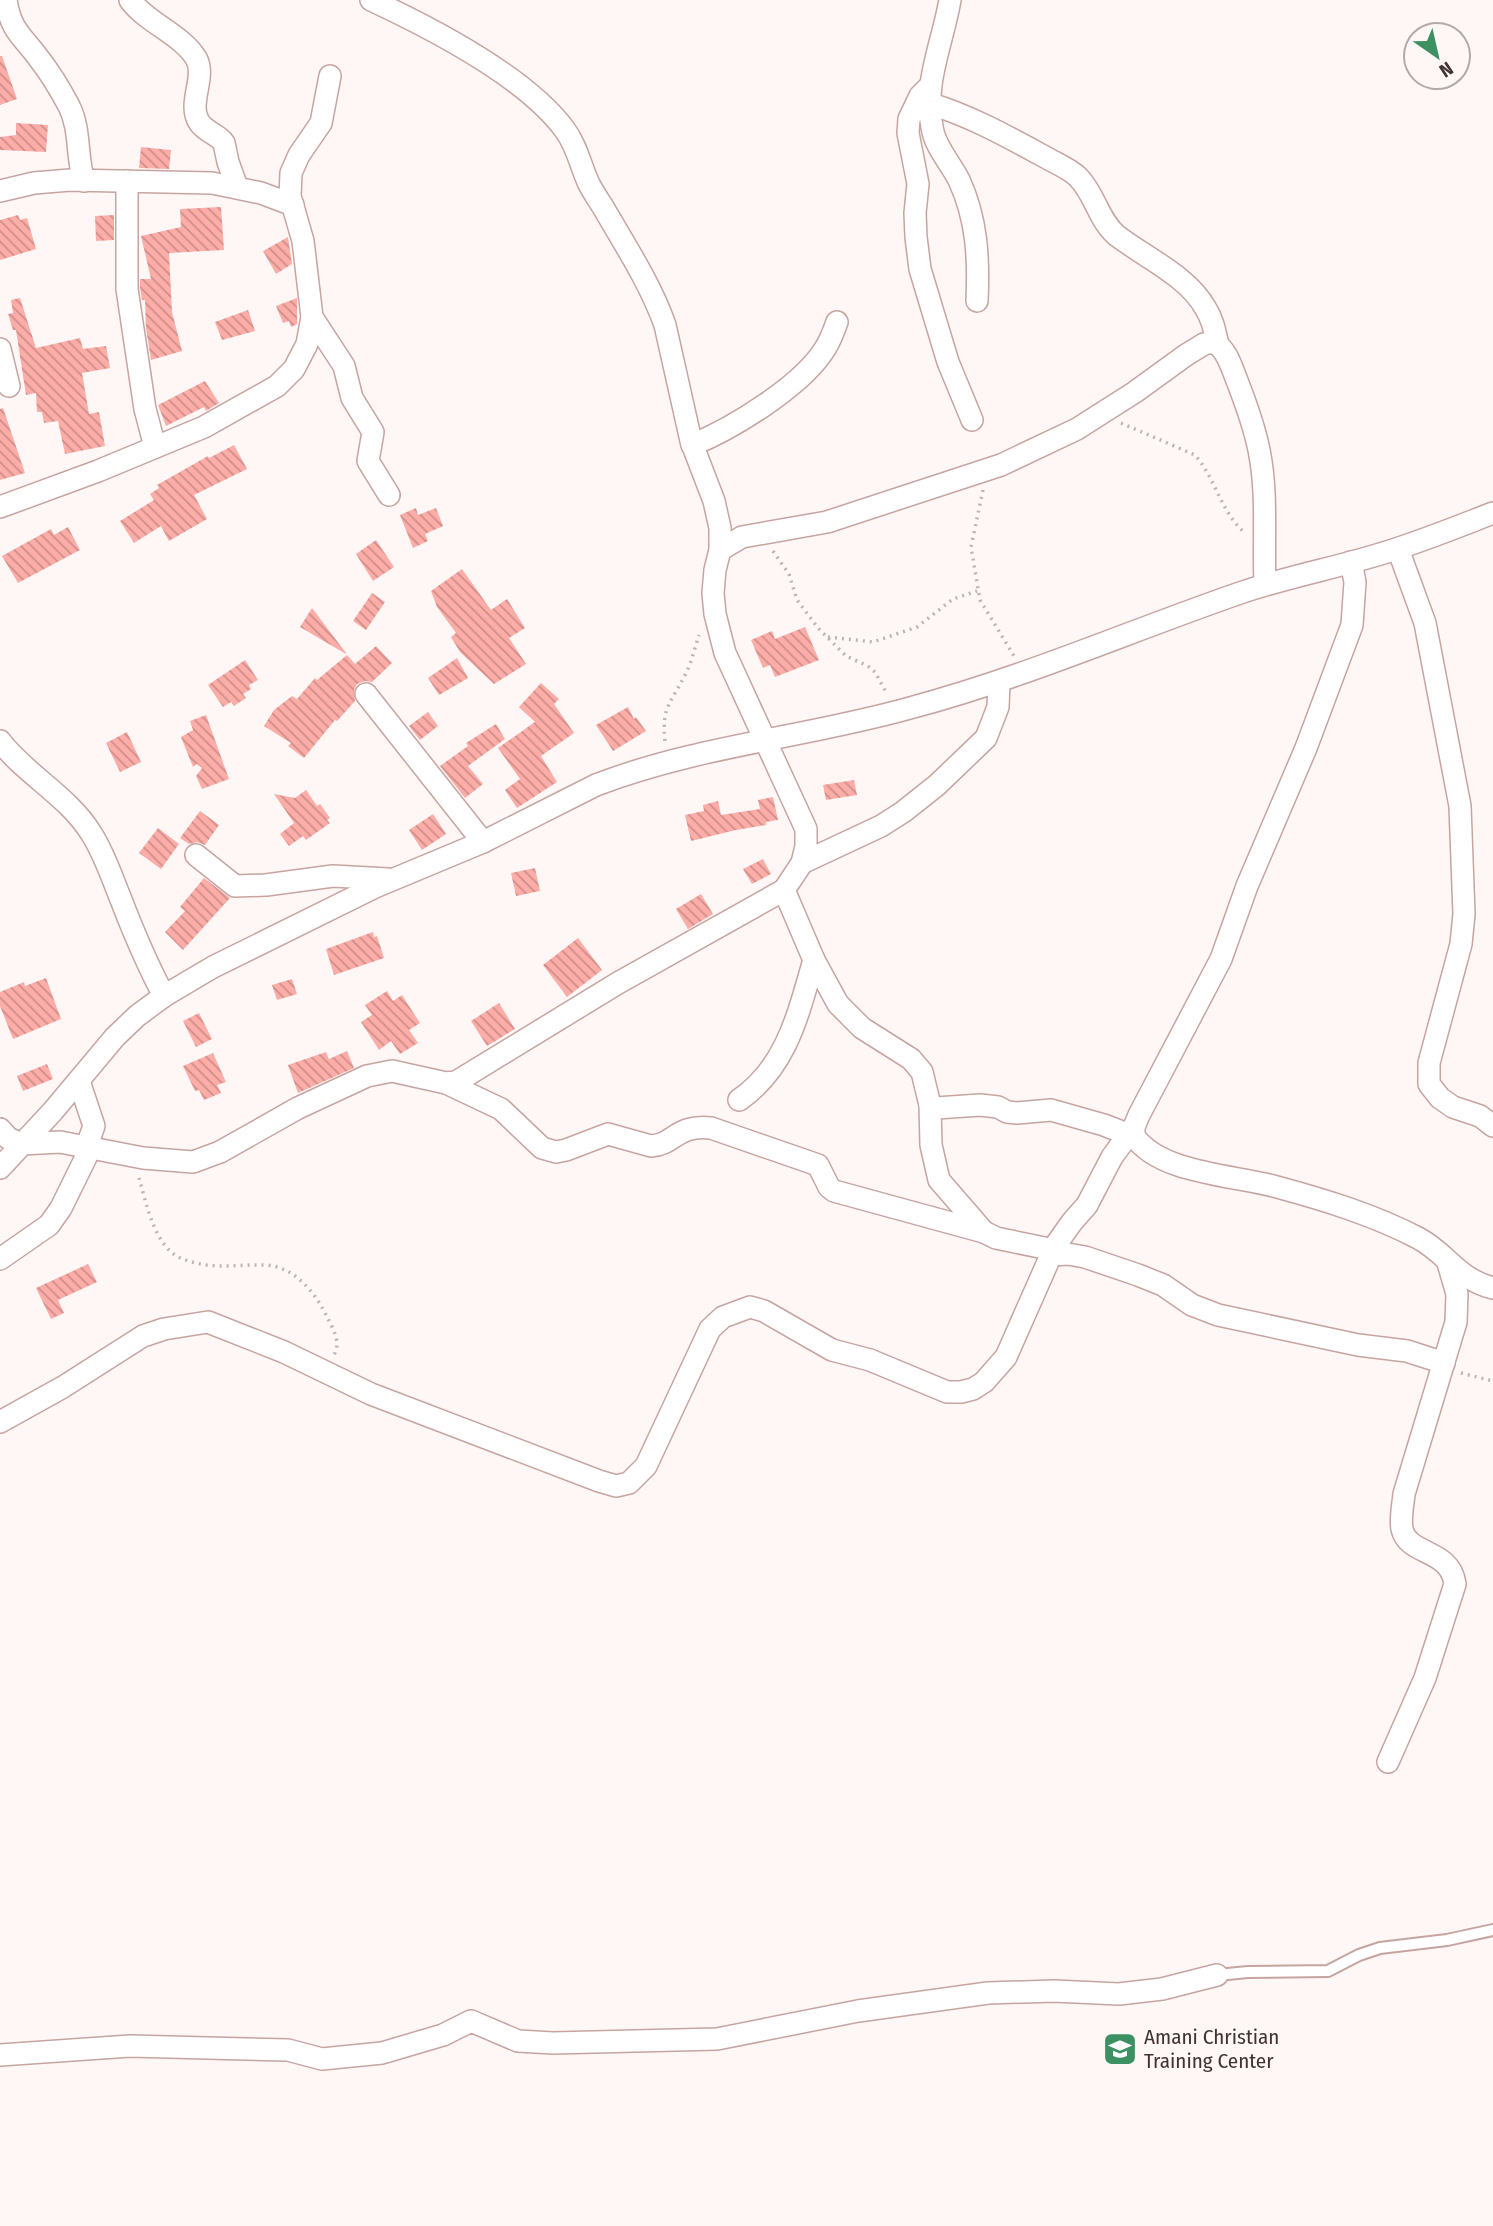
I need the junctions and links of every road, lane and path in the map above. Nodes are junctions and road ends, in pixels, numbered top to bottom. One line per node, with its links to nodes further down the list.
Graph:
1 (6, 0): 7 (street)
2 (130, 0): 9 (street)
3 (371, 0): 20 (street)
4 (950, 0): 6 (street)
5 (330, 76): 11 (street)
6 (930, 95): 12 (street); 15 (street); 19 (street)
7 (84, 181): 8 (street); 10 (street)
8 (127, 181): 9 (street); 21 (street)
9 (237, 187): 11 (street)
10 (0, 191)
11 (293, 205): 13 (street)
12 (977, 301)
13 (312, 317): 21 (street); 23 (street)
14 (837, 322): 20 (street)
15 (1218, 345): 18 (street); 29 (street)
16 (0, 349): 17 (street)
17 (9, 386)
18 (1105, 412): 22 (street); 29 (path)
19 (972, 420)
20 (692, 445): 28 (street)
21 (155, 447): 24 (street)
22 (980, 473): 26 (street); 32 (path)
23 (389, 495)
24 (0, 507)
25 (1493, 513): 27 (street)
26 (760, 534): 28 (street); 34 (path)
27 (1398, 549): 30 (street); 53 (street)
28 (720, 550): 40 (street)
29 (1264, 551): 31 (street)
30 (1351, 562): 31 (street); 55 (street)
31 (1265, 584): 35 (street)
32 (977, 592): 34 (path); 35 (path)
33 (701, 626): 41 (path)
34 (827, 637): 38 (path)
35 (1023, 674): 36 (street)
36 (999, 682): 38 (street); 44 (street)
37 (366, 694): 42 (street)
38 (895, 712): 40 (street)
39 (0, 740): 48 (street)
40 (765, 741): 41 (street); 44 (street)
41 (668, 764): 42 (street)
42 (483, 842): 45 (street)
43 (196, 855): 45 (street)
44 (802, 863): 46 (street)
45 (393, 880): 48 (street)
46 (784, 890): 47 (street); 50 (street)
47 (814, 960): 51 (street); 52 (street)
48 (164, 996): 49 (street)
49 (79, 1081): 56 (street); 57 (street)
50 (446, 1083): 58 (street); 60 (street)
51 (739, 1100)
52 (930, 1105): 55 (street); 60 (street)
53 (1493, 1126)
54 (0, 1129): 56 (street)
55 (1131, 1131): 61 (street); 63 (street)
56 (21, 1144): 57 (street); 59 (street)
57 (88, 1149): 58 (street); 62 (street)
58 (130, 1156): 66 (path)
59 (0, 1168)
60 (984, 1232): 61 (street)
61 (1052, 1252): 65 (street); 66 (street)
62 (0, 1259)
63 (1447, 1261): 64 (street); 65 (street)
64 (1493, 1288)
65 (1443, 1365): 67 (path); 69 (street)
66 (325, 1372): 68 (street)
67 (1493, 1381)
68 (0, 1422)
69 (1388, 1762)
70 (1493, 1930): 71 (lane)
71 (1217, 1975): 72 (street)
72 (0, 2054)

